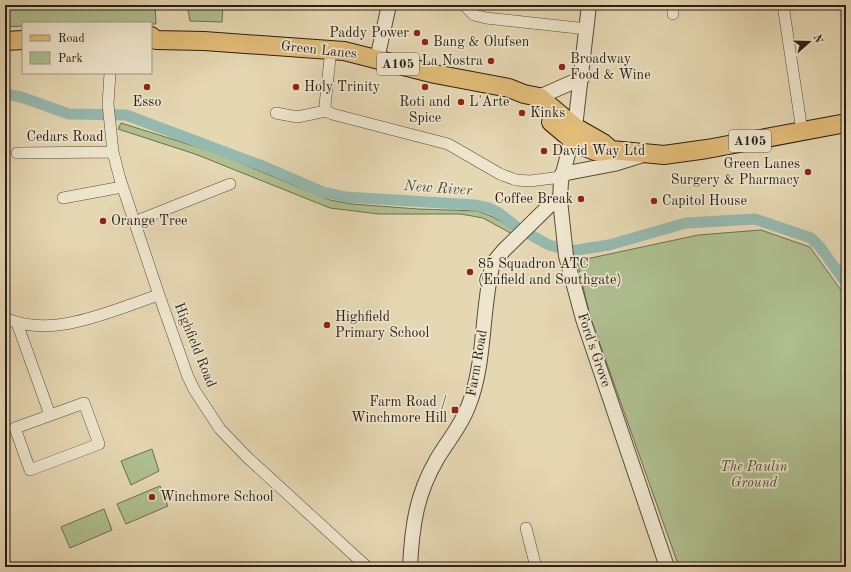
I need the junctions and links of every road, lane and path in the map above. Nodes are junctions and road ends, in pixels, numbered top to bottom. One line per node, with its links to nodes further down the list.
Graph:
1 (389, 5): 10 (street)
2 (464, 5): 5 (street)
3 (589, 5): 5 (street, Ford's Grove)
4 (783, 5): 17 (street)
5 (587, 28): 12 (street, Ford's Grove)
6 (22, 40): 8 (main road)
7 (153, 40): 9 (main road, Green Lanes / A105)
8 (5, 41)
9 (331, 49): 10 (main road, Green Lanes / A105); 14 (street)
10 (377, 58): 13 (main road, Green Lanes / A105)
11 (110, 74): 20 (street, Highfield Road)
12 (582, 78): 13 (street); 18 (street, Ford's Grove)
13 (532, 96): 18 (main road, Green Lanes / A105)
14 (326, 111): 15 (street); 22 (street)
15 (276, 113)
16 (846, 123): 17 (main road, Green Lanes / A105)
17 (802, 131): 21 (main road, Green Lanes / A105)
18 (573, 133): 21 (main road, Green Lanes / A105); 22 (street, Ford's Grove)
19 (17, 152): 20 (street, Cedars Road)
20 (113, 152): 24 (street, Highfield Road)
21 (644, 154): 22 (street)
22 (561, 176): 26 (street, Ford's Grove)
23 (230, 184): 27 (street)
24 (122, 188): 25 (street); 27 (street, Highfield Road)
25 (63, 198)
26 (560, 200): 34 (street, Farm Road); 36 (street, Ford's Grove)
27 (134, 222): 28 (street, Highfield Road)
28 (159, 295): 30 (street); 33 (street, Highfield Road)
29 (5, 318): 30 (street)
30 (17, 323): 31 (street)
31 (50, 415): 31 (street)
32 (526, 528): 35 (street)
33 (367, 567)
34 (410, 567)
35 (536, 567)
36 (667, 567)

